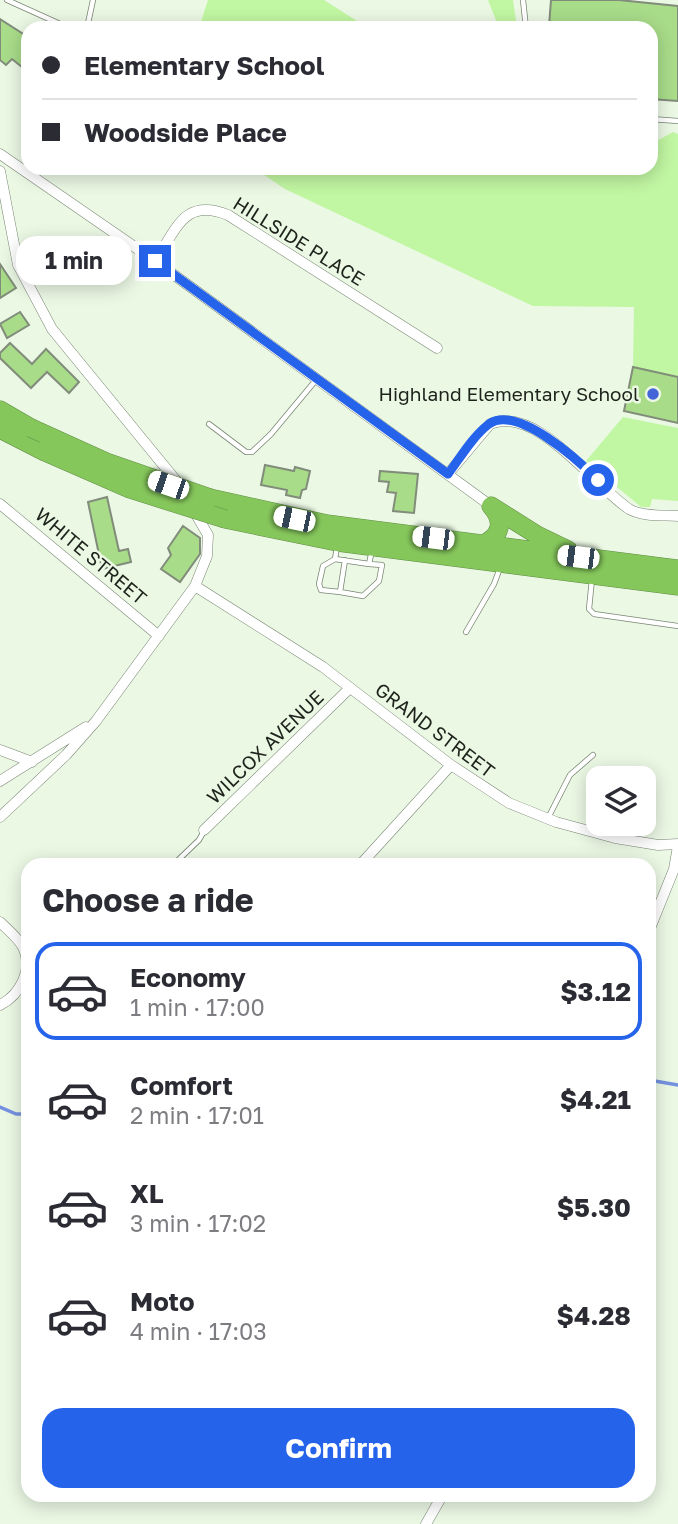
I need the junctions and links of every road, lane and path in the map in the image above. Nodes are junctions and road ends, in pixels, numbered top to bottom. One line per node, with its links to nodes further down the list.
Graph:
1 (7, 0): 5 (lane)
2 (28, 0): 5 (lane)
3 (93, 0): 7 (lane)
4 (523, 0): 8 (lane)
5 (24, 8): 6 (lane)
6 (53, 21)
7 (88, 21)
8 (525, 21)
9 (658, 120): 10 (lane)
10 (678, 121)
11 (0, 155): 12 (street)
12 (21, 169)
13 (0, 171): 32 (street)
14 (29, 175): 15 (street)
15 (155, 261): 16 (street, HILLSIDE PLACE); 17 (street)
16 (437, 348)
17 (317, 379): 19 (lane); 21 (street)
18 (0, 410): 25 (highway, bridge)
19 (209, 424)
20 (0, 429): 26 (highway, bridge)
21 (448, 474): 23 (street); 24 (street)
22 (0, 503): 37 (street, WHITE STREET)
23 (491, 506): 25 (highway); 30 (highway)
24 (678, 516)
25 (482, 545): 30 (highway)
26 (336, 550): 27 (highway); 28 (lane); 34 (lane)
27 (371, 556): 28 (lane); 29 (highway); 34 (lane)
28 (345, 560): 34 (lane)
29 (502, 564): 30 (highway); 36 (lane)
30 (597, 567): 31 (highway); 33 (highway); 35 (lane)
31 (678, 569)
32 (195, 586): 37 (street); 38 (street, GRAND STREET)
33 (678, 586)
34 (340, 592)
35 (678, 626)
36 (466, 632)
37 (159, 636): 39 (street)
38 (350, 688): 43 (street, GRAND STREET); 47 (street, WILCOX AVENUE)
39 (96, 721): 42 (street); 45 (street)
40 (0, 750): 42 (street)
41 (593, 755): 46 (lane)
42 (32, 762): 44 (street)
43 (451, 765): 46 (street, GRAND STREET); 50 (street)
44 (0, 781)
45 (0, 817)
46 (548, 818): 48 (street, GRAND STREET)
47 (204, 830): 49 (lane)
48 (678, 845): 51 (street)
49 (180, 858)
50 (366, 858)
51 (656, 914)
52 (0, 922): 53 (street)
53 (21, 945)
54 (21, 985): 55 (street)
55 (0, 1005)
56 (438, 1502): 57 (street)
57 (426, 1524)

